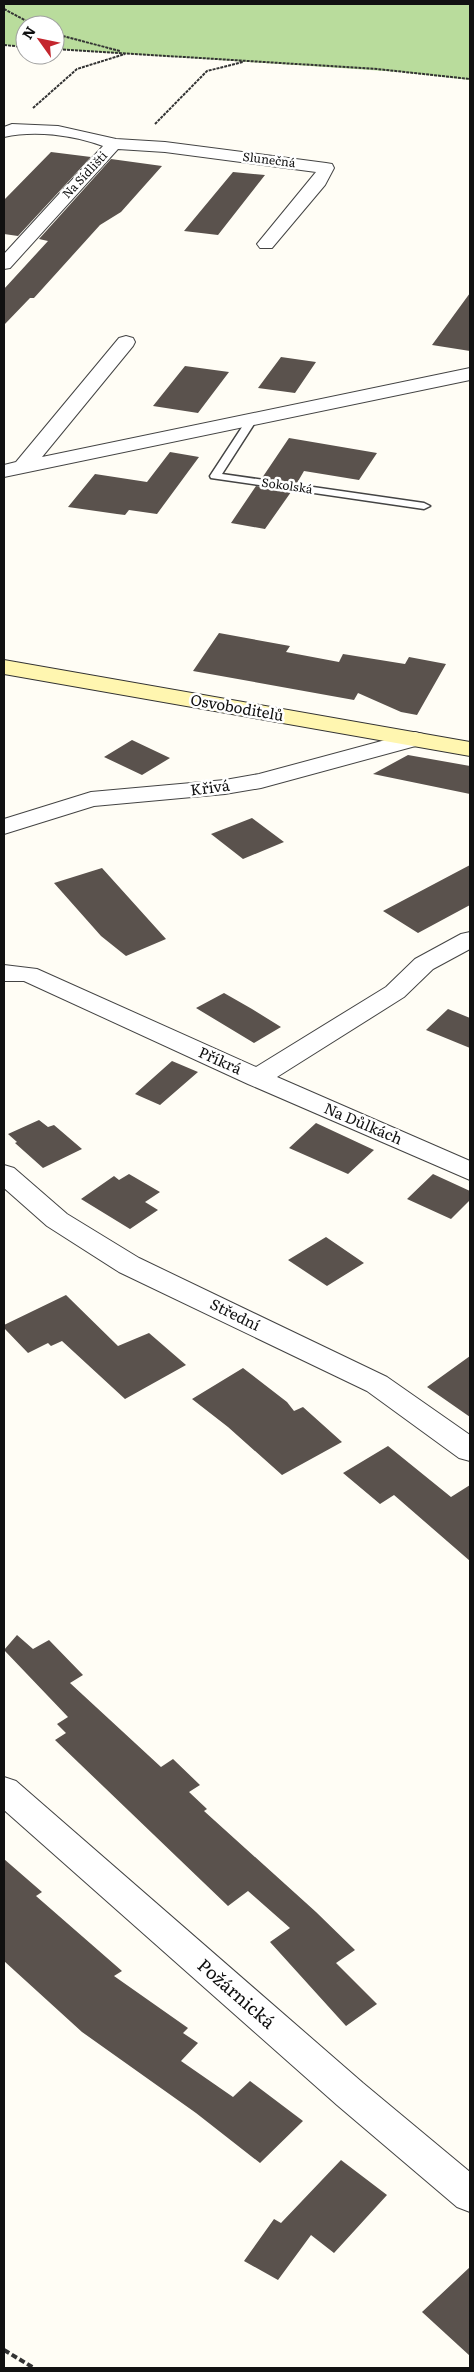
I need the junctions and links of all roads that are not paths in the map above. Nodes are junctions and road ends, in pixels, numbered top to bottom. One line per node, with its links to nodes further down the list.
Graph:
1 (6, 130): 2 (street, Na Sídlišti)
2 (114, 144): 3 (street, Slunečná); 4 (street, Na Sídlišti)
3 (266, 244)
4 (4, 264)
5 (126, 342): 8 (street)
6 (470, 374): 7 (street)
7 (251, 421): 8 (street); 10 (lane, Sokolská)
8 (23, 467): 9 (street)
9 (4, 471)
10 (424, 506)
11 (4, 667): 12 (street, Osvoboditelů)
12 (415, 739): 13 (street, Osvoboditelů); 14 (street, Křivá)
13 (470, 749)
14 (4, 827)
15 (470, 939): 17 (street, Příkrá)
16 (4, 973): 17 (street, Příkrá)
17 (257, 1078): 18 (street, Na Důlkách)
18 (470, 1170)
19 (4, 1174): 20 (street, Střední)
20 (470, 1450)
21 (4, 1790): 22 (street, Požárnická)
22 (470, 2195)

